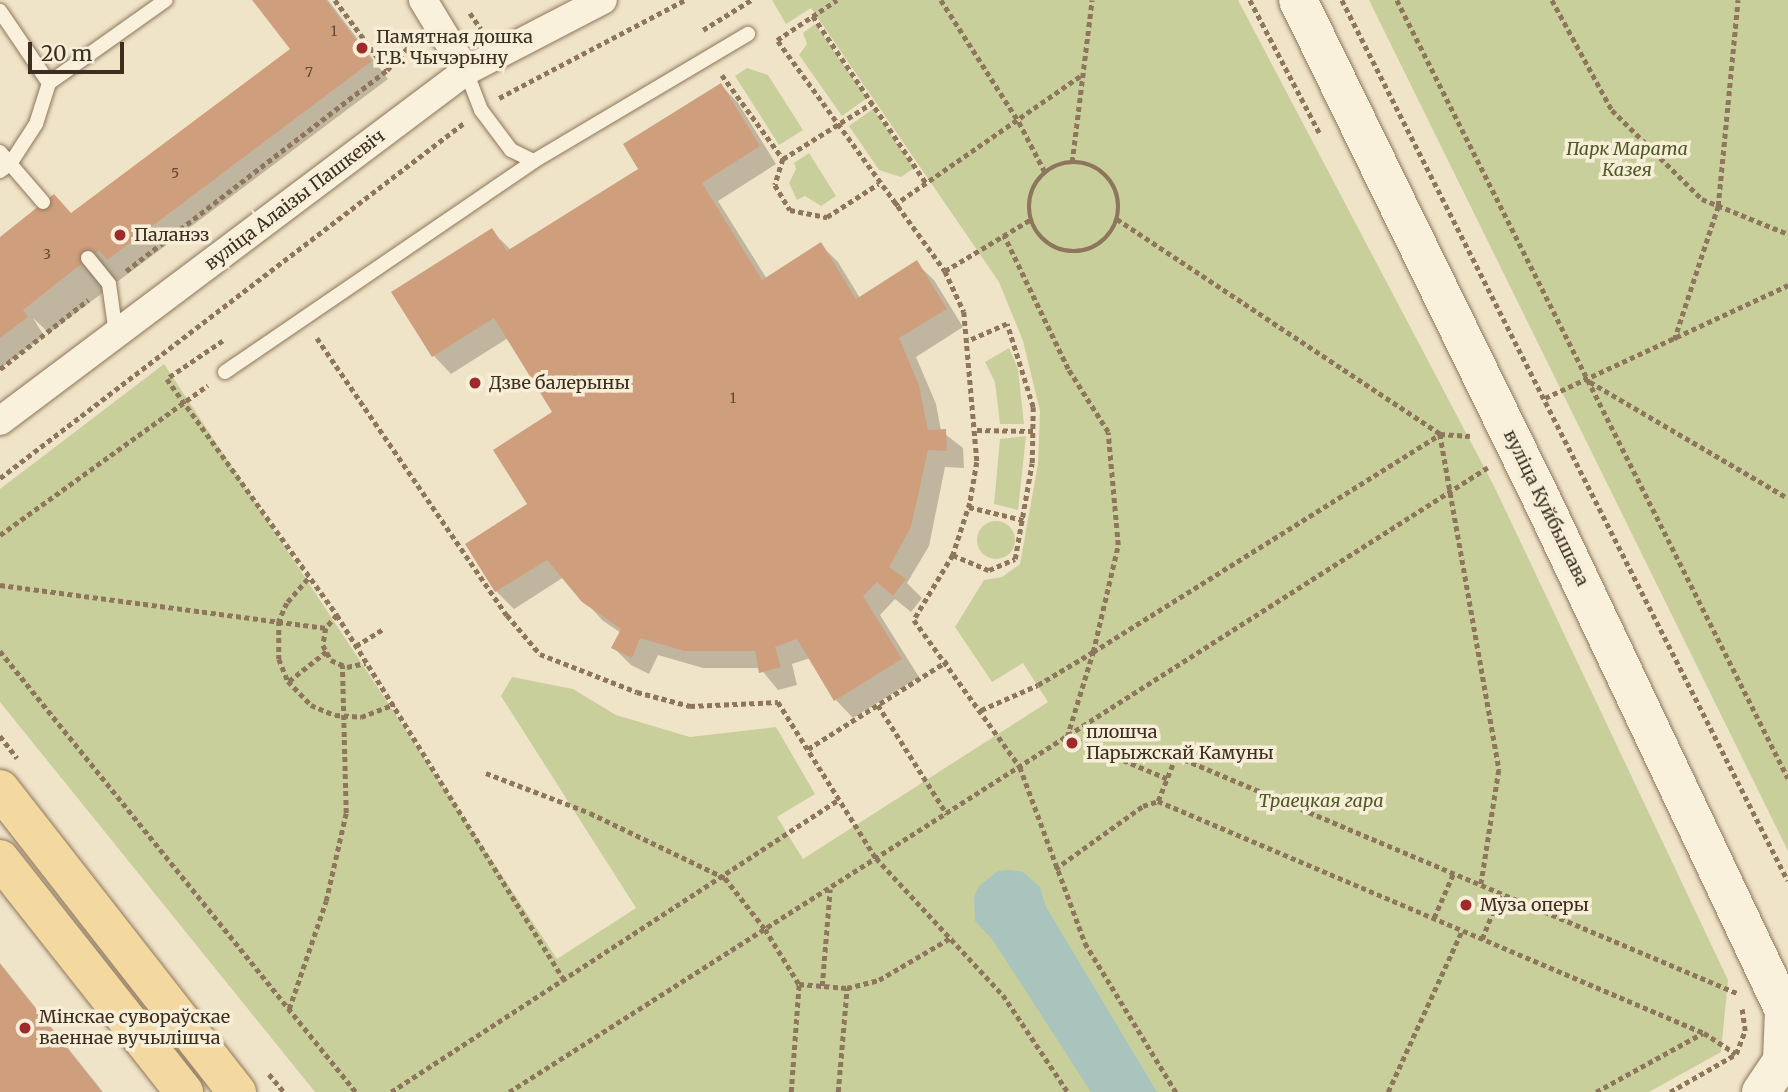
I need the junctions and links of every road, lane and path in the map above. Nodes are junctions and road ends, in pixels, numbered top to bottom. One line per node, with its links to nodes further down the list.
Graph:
1 (166, 0): 23 (lane)
2 (335, 0): 20 (path)
3 (603, 0): 18 (street, вуліца Алаізы Пашкевіч)
4 (685, 0): 25 (path)
5 (837, 0): 15 (path)
6 (941, 0): 26 (path)
7 (1092, 0): 22 (path)
8 (1298, 0): 117 (main road, вуліца Куйбышава)
9 (1342, 0): 54 (path)
10 (1397, 0): 53 (path)
11 (1552, 0): 38 (path)
12 (1738, 0): 38 (path)
13 (429, 9): 18 (path); 20 (path); 21 (street)
14 (0, 11): 23 (lane)
15 (813, 16): 17 (path); 24 (path)
16 (748, 34): 17 (path); 19 (lane)
17 (778, 41): 27 (path)
18 (498, 53): 21 (street, вуліца Алаізы Пашкевіч)
19 (709, 57): 29 (path); 30 (lane)
20 (387, 70): 45 (path)
21 (466, 71): 25 (lane); 48 (street, вуліца Алаізы Пашкевіч)
22 (1083, 74): 26 (path); 31 (path)
23 (49, 83): 32 (lane)
24 (872, 103): 27 (path); 34 (path)
25 (481, 110): 30 (lane); 62 (path)
26 (1020, 122): 33 (path); 34 (path)
27 (837, 125): 29 (path); 35 (path)
28 (0, 152): 32 (lane)
29 (783, 159): 35 (path)
30 (534, 161): 47 (lane)
31 (1072, 162): 33 (path); 39 (path)
32 (5, 168): 36 (lane)
33 (1045, 172): 40 (path)
34 (926, 183): 37 (path)
35 (878, 184): 37 (path)
36 (43, 202)
37 (894, 206): 44 (path)
38 (1718, 206): 41 (path); 49 (path)
39 (1117, 219): 40 (path); 59 (path)
40 (1030, 220): 42 (path)
41 (1788, 234)
42 (1004, 236): 44 (path); 78 (path)
43 (88, 258): 45 (lane)
44 (945, 271): 50 (path)
45 (109, 284): 48 (lane); 51 (path)
46 (1788, 285): 49 (path)
47 (303, 318): 52 (lane); 88 (path)
48 (116, 334): 56 (street, вуліца Алаізы Пашкевіч)
49 (1674, 340): 53 (path)
50 (968, 341): 57 (path); 58 (path)
51 (0, 369)
52 (225, 372): 55 (path)
53 (1589, 381): 54 (path); 64 (path); 91 (path)
54 (1545, 398): 102 (path)
55 (183, 404): 67 (path); 69 (path)
56 (0, 421)
57 (977, 430): 58 (path); 65 (path)
58 (1032, 430): 66 (path)
59 (1440, 433): 60 (path); 63 (path); 78 (path)
60 (1478, 436)
61 (1498, 461): 63 (path)
62 (0, 478)
63 (1451, 492): 87 (path); 103 (path)
64 (1788, 498)
65 (969, 507): 66 (path); 68 (path)
66 (1023, 520): 68 (path)
67 (0, 535)
68 (953, 555): 79 (path)
69 (308, 579): 71 (path); 72 (path)
70 (0, 586): 72 (path)
71 (337, 615): 73 (path); 75 (path)
72 (279, 621): 73 (path); 82 (path)
73 (326, 628): 76 (path)
74 (383, 629): 75 (path)
75 (356, 646): 80 (path)
76 (327, 651): 81 (path); 82 (path)
77 (0, 652): 116 (path)
78 (1093, 652): 85 (path); 87 (path)
79 (947, 661): 84 (path); 85 (path)
80 (366, 663): 81 (path); 83 (path)
81 (342, 665): 86 (path)
82 (288, 681): 86 (path)
83 (395, 704): 86 (path); 111 (path)
84 (878, 705): 88 (path); 96 (path)
85 (981, 709): 89 (path)
86 (344, 716): 116 (path)
87 (1067, 737): 89 (path); 92 (path)
88 (808, 749): 94 (path)
89 (1020, 767): 96 (path); 99 (path)
90 (486, 774): 101 (path)
91 (1788, 778)
92 (1167, 779): 95 (path); 100 (path)
93 (0, 789): 121 (main road)
94 (838, 800): 97 (path); 101 (path)
95 (1158, 801): 99 (path); 106 (path)
96 (947, 814): 97 (path)
97 (876, 858): 104 (path); 109 (path)
98 (0, 859): 120 (main road)
99 (1055, 869): 128 (path)
100 (1453, 874): 103 (path); 106 (path)
101 (725, 878): 107 (path); 111 (path)
102 (1788, 881)
103 (1481, 885): 105 (path)
104 (831, 888): 107 (path); 113 (path)
105 (1500, 894): 110 (path); 115 (path)
106 (1434, 918): 108 (path)
107 (765, 929): 112 (path); 124 (path)
108 (1462, 930): 110 (path); 129 (path)
109 (952, 936): 114 (path); 127 (path)
110 (1482, 939): 118 (path)
111 (565, 981): 123 (path)
112 (799, 984): 113 (path); 125 (path)
113 (822, 986): 114 (path)
114 (847, 988): 126 (path)
115 (1725, 989)
116 (289, 1009): 122 (path)
117 (1787, 1015): 132 (main road)
118 (1704, 1033): 130 (path); 131 (path)
119 (1788, 1083): 133 (main road)
120 (184, 1092)
121 (237, 1092)
122 (356, 1092)
123 (391, 1092)
124 (509, 1092)
125 (791, 1092)
126 (838, 1092)
127 (1068, 1092)
128 (1176, 1092)
129 (1388, 1092)
130 (1596, 1092)
131 (1670, 1092)
132 (1761, 1092)
133 (1770, 1092)

